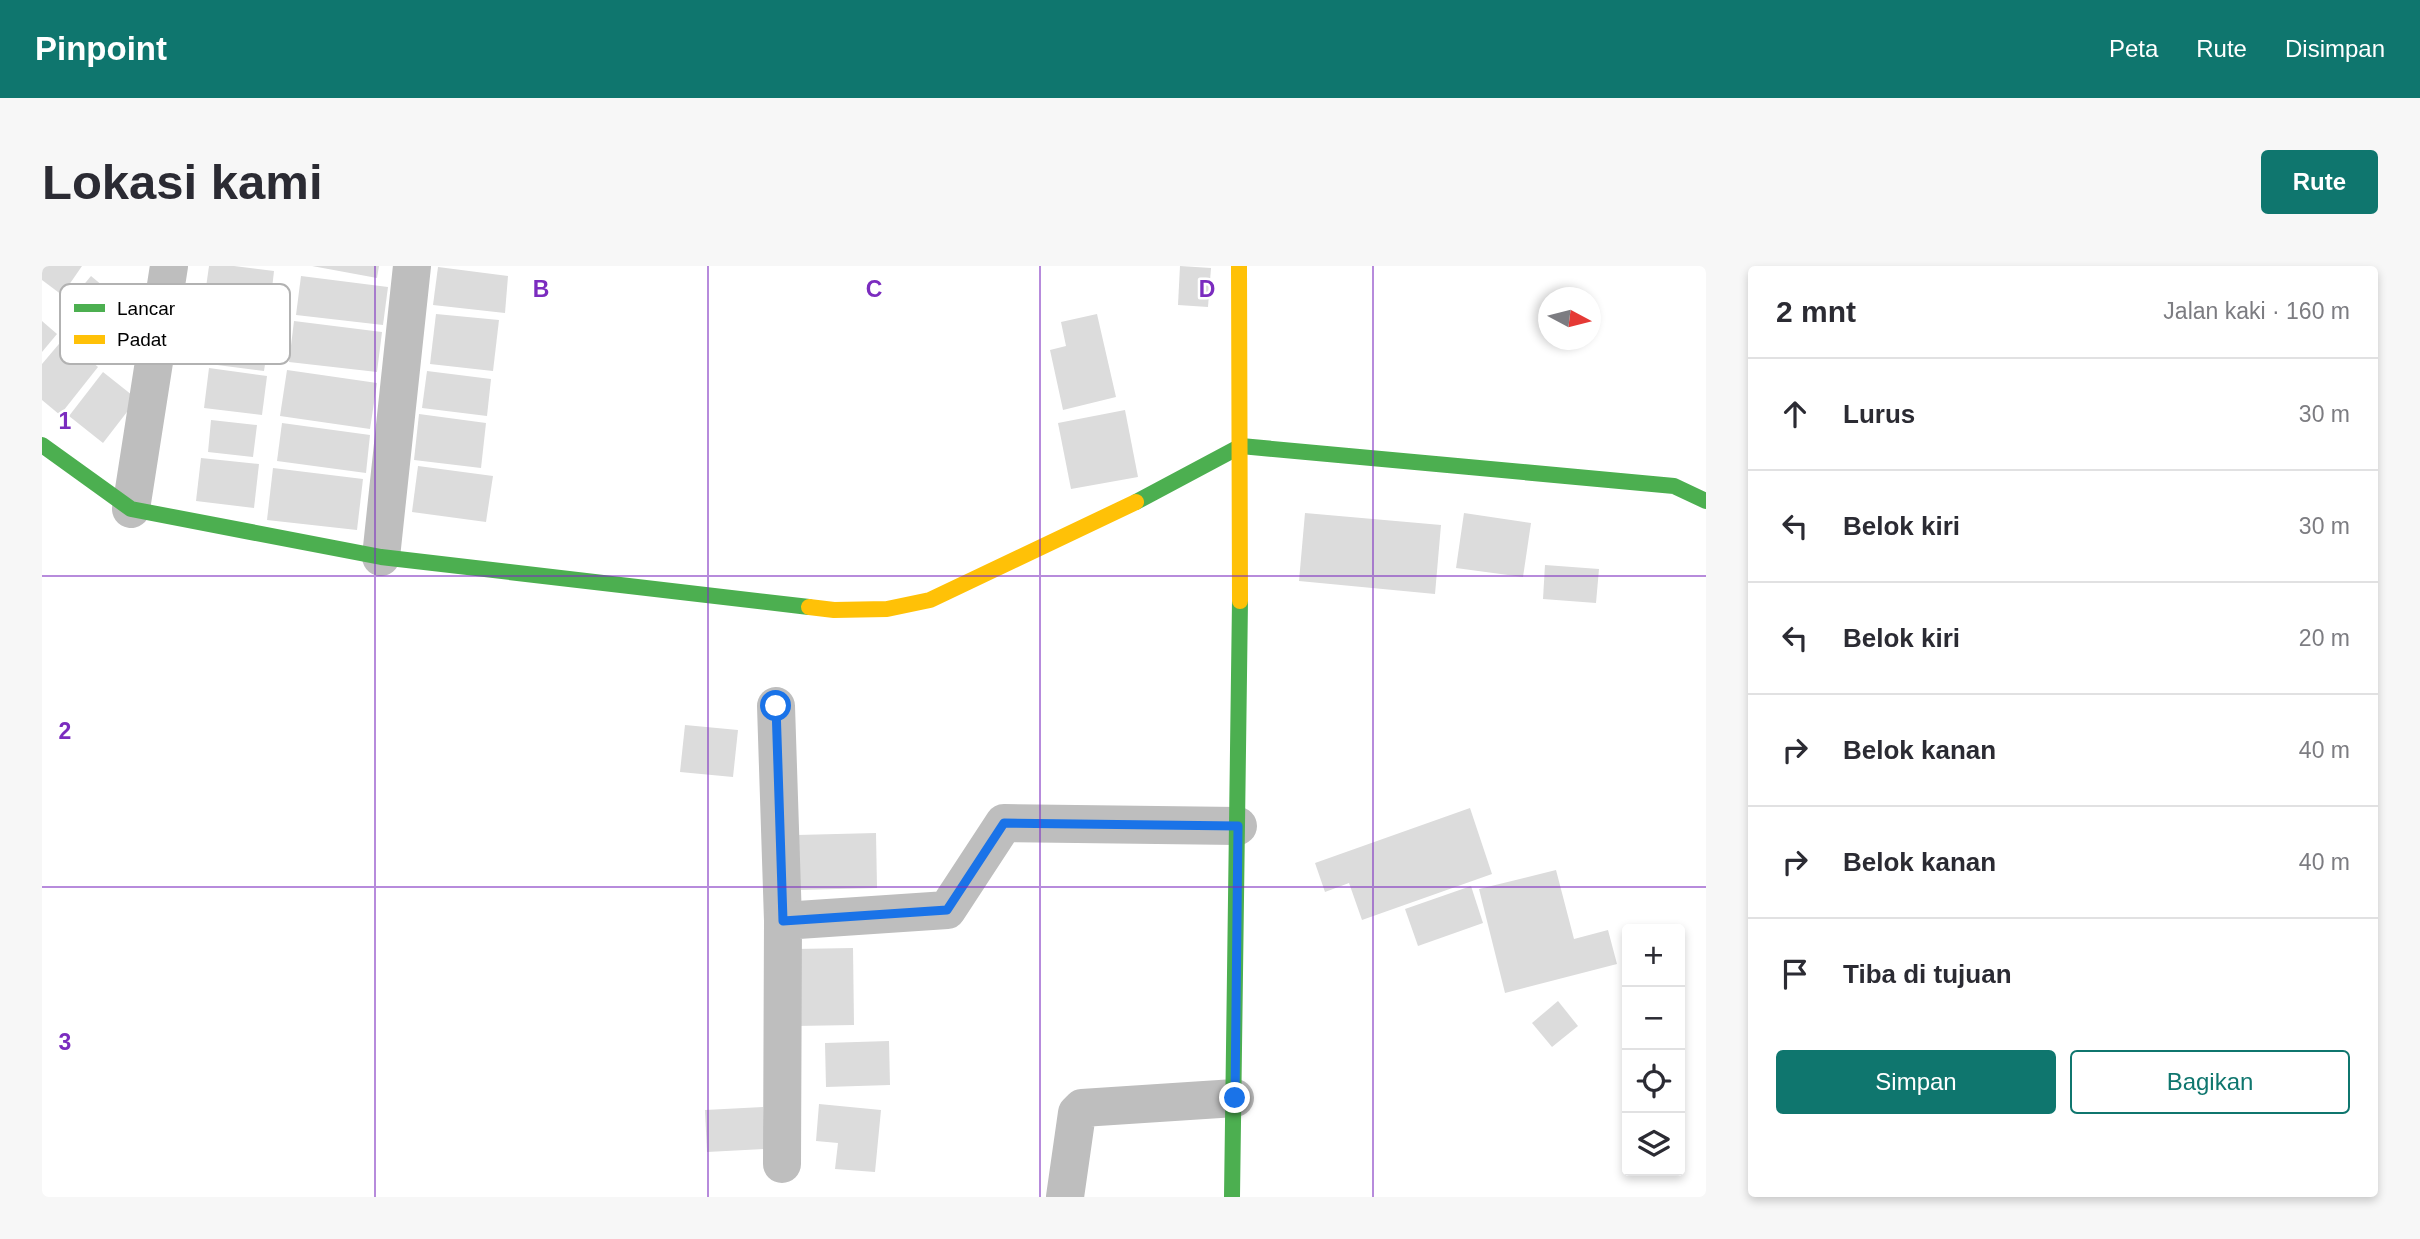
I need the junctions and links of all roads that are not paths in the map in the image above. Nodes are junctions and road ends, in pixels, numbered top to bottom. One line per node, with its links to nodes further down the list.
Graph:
1 (169, 266): 4 (street)
2 (412, 266): 10 (street)
3 (1239, 266): 7 (street)
4 (166, 284)
5 (154, 364): 9 (street)
6 (42, 445): 9 (street)
7 (1241, 446): 8 (street); 10 (street); 12 (street)
8 (1706, 501)
9 (131, 509): 10 (street)
10 (382, 557)
11 (776, 706): 13 (street)
12 (1238, 826): 13 (street); 14 (street)
13 (783, 921): 15 (street)
14 (1235, 1098): 16 (street); 17 (street)
15 (782, 1164)
16 (1065, 1197)
17 (1232, 1197)

